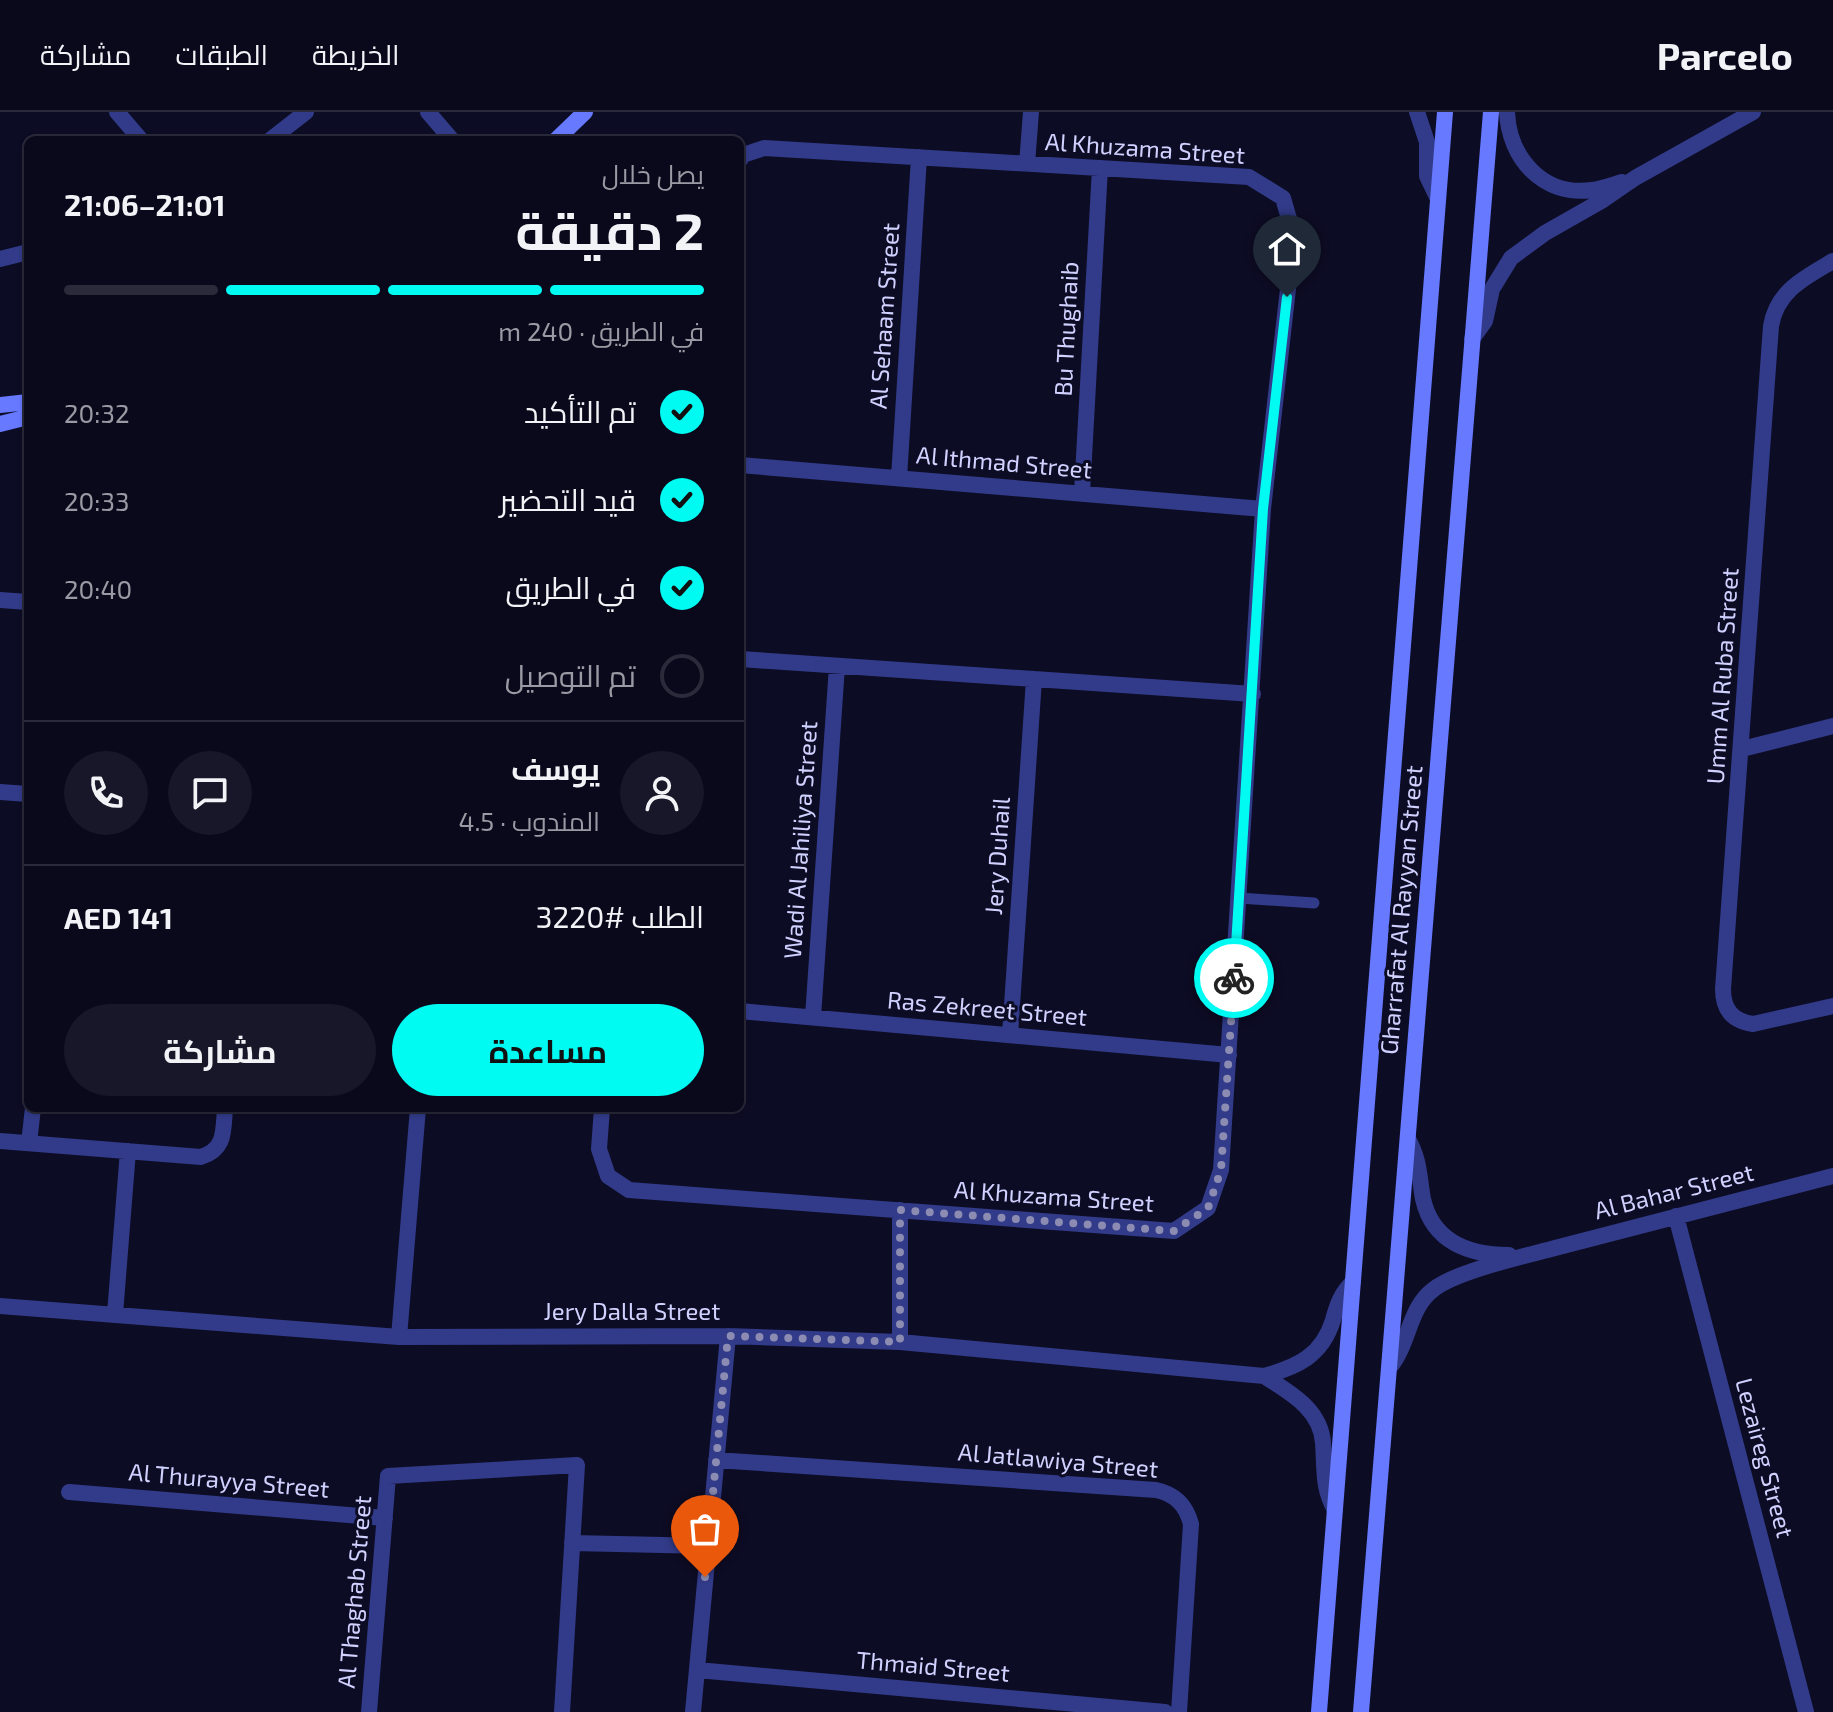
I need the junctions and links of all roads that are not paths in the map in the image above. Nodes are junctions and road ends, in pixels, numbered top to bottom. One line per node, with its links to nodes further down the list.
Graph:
1 (117, 112): 11 (street)
2 (306, 112): 12 (street)
3 (428, 112): 13 (street)
4 (585, 112): 14 (main road)
5 (1031, 112): 17 (street, Al Khuzama Street)
6 (1417, 112): 20 (street)
7 (1445, 112): 20 (main road, Gharrafat Al Rayyan Street)
8 (1491, 112): 24 (main road, Gharrafat Al Rayyan Street)
9 (1507, 112): 19 (street)
10 (1753, 112): 19 (street)
11 (138, 136)
12 (275, 136)
13 (449, 136)
14 (560, 136)
15 (744, 155): 16 (street, Al Khuzama Street)
16 (919, 157): 17 (street, Al Khuzama Street); 30 (street, Al Sehaam Street)
17 (1027, 164): 18 (street, Al Khuzama Street)
18 (1100, 168): 31 (street, Bu Thughaib); 32 (street, Al Khuzama Street)
19 (1635, 178): 24 (street)
20 (1438, 199): 62 (main road, Gharrafat Al Rayyan Street)
21 (24, 253): 22 (street)
22 (0, 259)
23 (1833, 261): 40 (street, Umm Al Ruba Street)
24 (1472, 339): 54 (main road, Gharrafat Al Rayyan Street)
25 (24, 402): 26 (main road)
26 (0, 405)
27 (24, 418): 28 (main road)
28 (0, 424)
29 (744, 465): 30 (street, Al Ithmad Street)
30 (899, 478): 31 (street, Al Ithmad Street)
31 (1082, 493): 32 (street, Al Ithmad Street)
32 (1263, 509): 38 (street, Al Khuzama Street)
33 (0, 600): 34 (street)
34 (24, 602)
35 (744, 659): 36 (street)
36 (837, 666): 37 (street); 47 (street, Wadi Al Jahiliya Street)
37 (1034, 679): 38 (street); 48 (street, Jery Duhail)
38 (1253, 694): 43 (street, Al Khuzama Street)
39 (1833, 726): 40 (street)
40 (1742, 749): 45 (street, Umm Al Ruba Street)
41 (0, 792): 42 (street)
42 (24, 794)
43 (1239, 898): 44 (lane); 49 (street, Al Khuzama Street)
44 (1314, 903)
45 (1833, 1006)
46 (744, 1011): 47 (street, Ras Zekreet Street)
47 (813, 1017): 48 (street, Ras Zekreet Street)
48 (1010, 1035): 49 (street, Ras Zekreet Street)
49 (1229, 1055): 59 (street, Al Khuzama Street)
50 (33, 1112): 56 (street)
51 (224, 1112): 57 (street)
52 (418, 1112): 66 (street)
53 (602, 1112): 59 (street, Al Khuzama Street)
54 (1408, 1139): 61 (street, Al Bahar Street); 68 (main road, Gharrafat Al Rayyan Street)
55 (0, 1141): 56 (street)
56 (29, 1143): 57 (street)
57 (128, 1151): 64 (street)
58 (1833, 1176): 60 (street, Al Bahar Street)
59 (900, 1210): 67 (street)
60 (1676, 1216): 61 (street, Al Bahar Street); 84 (street, Lezaireg Street)
61 (1527, 1256): 68 (street, Al Bahar Street)
62 (1353, 1282): 69 (street, Jery Dalla Street); 72 (main road, Gharrafat Al Rayyan Street)
63 (0, 1306): 64 (street, Jery Dalla Street)
64 (115, 1314): 66 (street, Jery Dalla Street)
65 (728, 1336): 66 (street, Jery Dalla Street); 67 (street, Jery Dalla Street); 70 (street)
66 (399, 1337)
67 (900, 1342): 69 (street, Jery Dalla Street)
68 (1390, 1367): 83 (main road, Gharrafat Al Rayyan Street)
69 (1264, 1376): 72 (street, Jery Dalla Street)
70 (716, 1460): 75 (street); 81 (street, Al Jatlawiya Street)
71 (69, 1492): 73 (street, Al Thurayya Street)
72 (1335, 1510): 82 (main road, Gharrafat Al Rayyan Street)
73 (385, 1518): 74 (street, Al Thaghab Street); 77 (street, Al Thaghab Street)
74 (572, 1543): 75 (street); 78 (street)
75 (708, 1546): 76 (street)
76 (697, 1670): 79 (street); 80 (street, Thmaid Street)
77 (369, 1712)
78 (562, 1712)
79 (693, 1712)
80 (1165, 1712)
81 (1179, 1712)
82 (1319, 1712)
83 (1361, 1712)
84 (1806, 1712)

